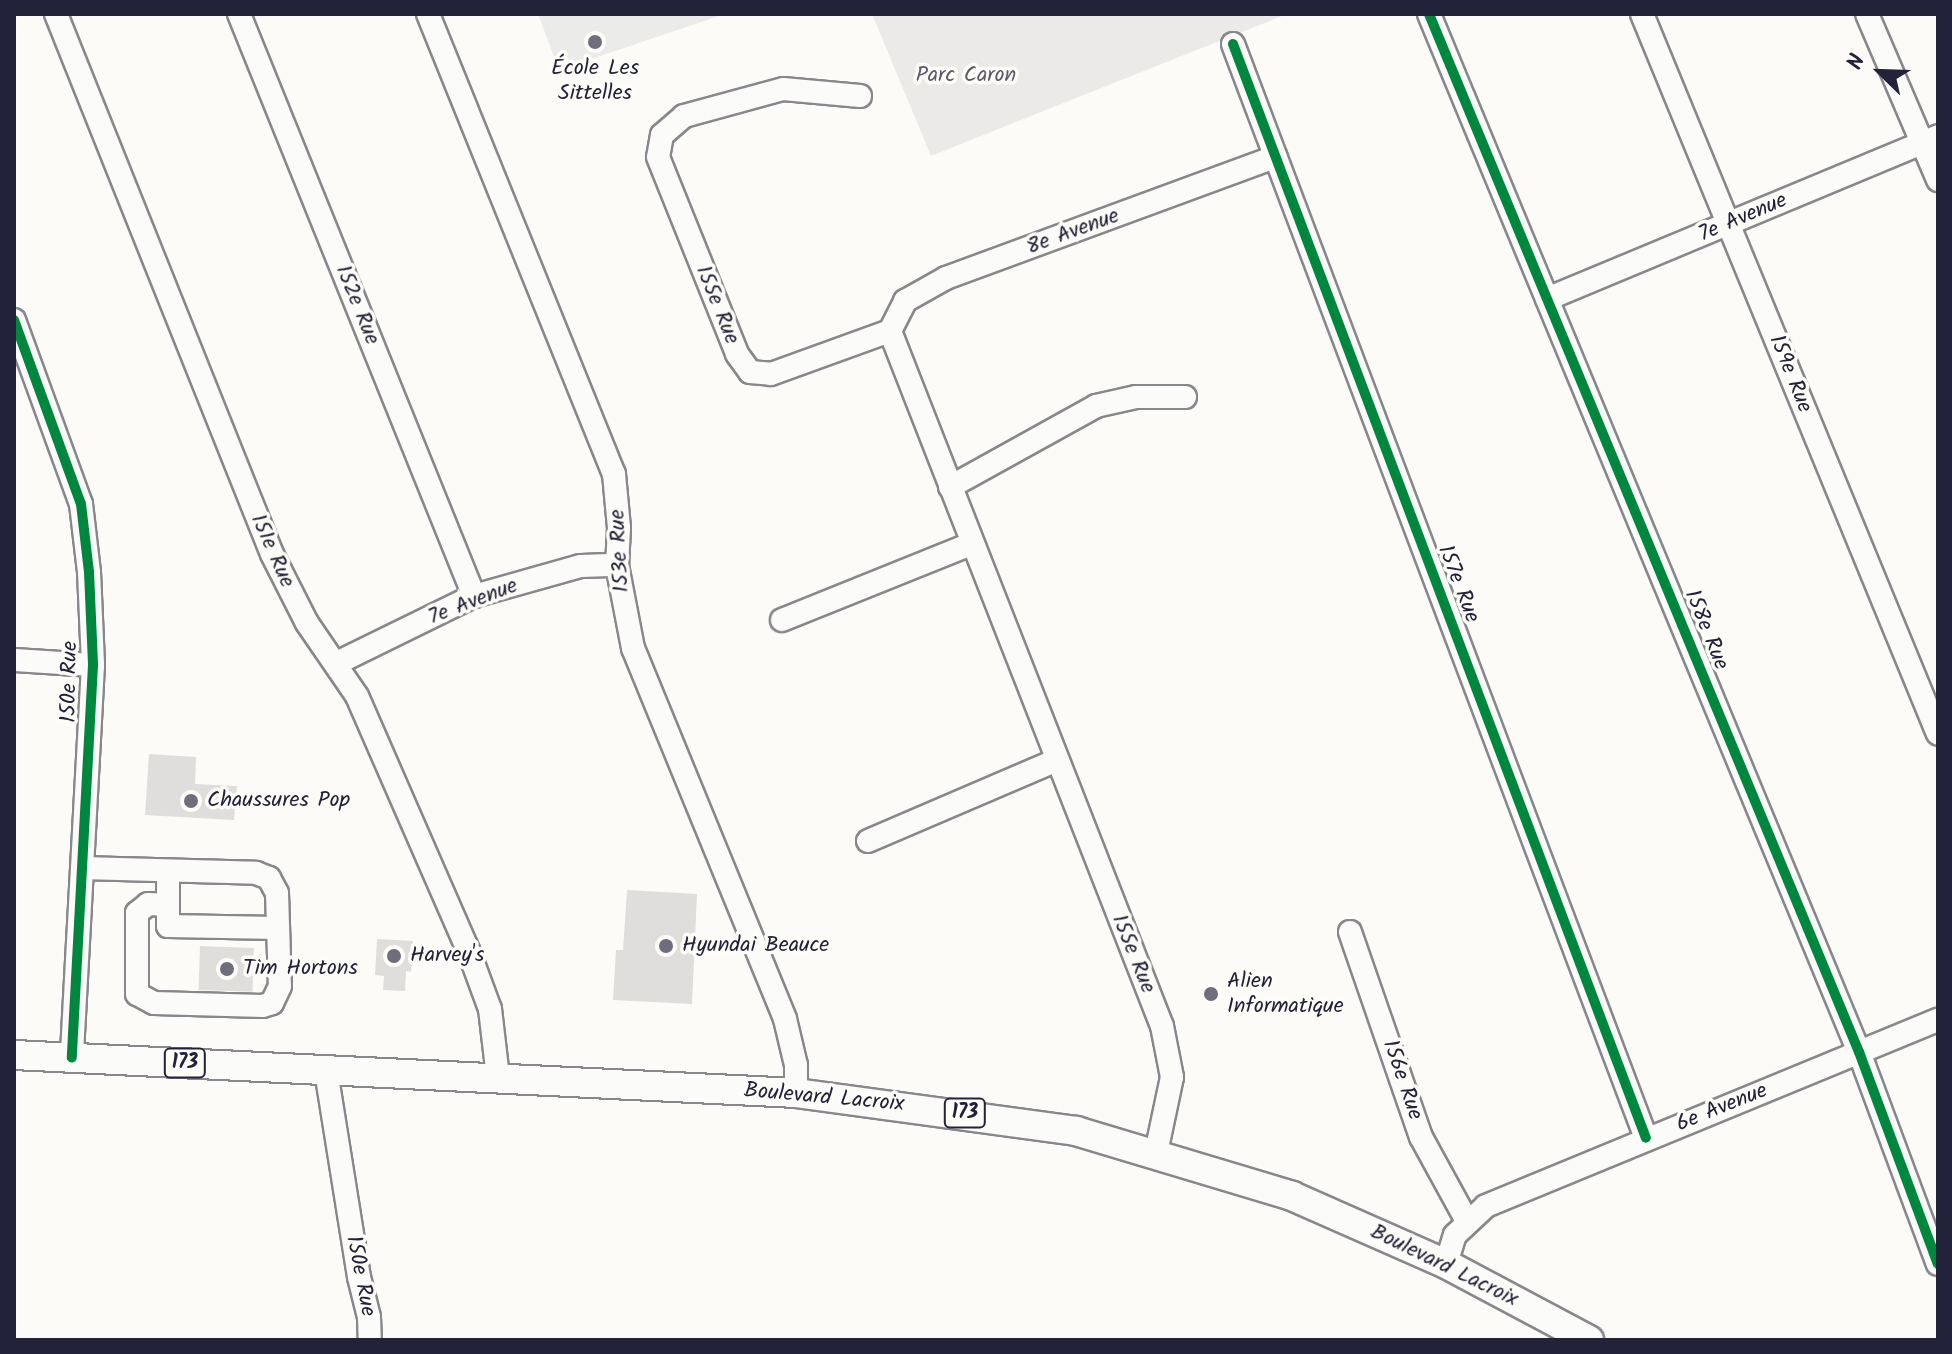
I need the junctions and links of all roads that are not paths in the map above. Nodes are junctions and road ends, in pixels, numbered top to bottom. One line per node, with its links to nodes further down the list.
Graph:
1 (56, 14): 23 (street, 151e Rue)
2 (239, 14): 20 (street, 152e Rue)
3 (428, 14): 19 (street, 153e Rue)
4 (1429, 14): 13 (street, 158e Rue)
5 (1642, 14): 12 (street, 159e Rue)
6 (1867, 14): 9 (street)
7 (1233, 44): 10 (street, 157e Rue)
8 (860, 96): 15 (street, 155e Rue)
9 (1931, 139): 11 (street); 12 (street, 7e Avenue)
10 (1275, 157): 15 (street, 8e Avenue); 40 (street, 157e Rue)
11 (1938, 180)
12 (1728, 223): 13 (street, 7e Avenue); 25 (street, 159e Rue)
13 (1547, 299): 34 (street, 158e Rue)
14 (14, 320): 24 (street, 150e Rue)
15 (890, 331): 17 (street, 155e Rue)
16 (1185, 397): 17 (street)
17 (950, 487): 18 (street, 155e Rue)
18 (971, 544): 21 (street); 26 (street, 155e Rue)
19 (617, 565): 20 (street, 7e Avenue); 39 (street, 153e Rue)
20 (474, 596): 23 (street, 7e Avenue)
21 (782, 620)
22 (14, 660): 24 (street)
23 (337, 663): 38 (street, 151e Rue)
24 (93, 665): 28 (street, 150e Rue)
25 (1938, 734)
26 (1057, 760): 27 (street); 41 (street, 155e Rue)
27 (868, 841)
28 (82, 868): 29 (street); 36 (street, 150e Rue)
29 (168, 871): 30 (street); 31 (street)
30 (168, 905): 31 (street); 31 (street)
31 (278, 928)
32 (1350, 932): 42 (street, 156e Rue)
33 (1938, 1020): 34 (street, 6e Avenue)
34 (1859, 1052): 40 (street, 6e Avenue); 44 (street, 158e Rue)
35 (14, 1055): 36 (main road, Boulevard Lacroix / 173)
36 (72, 1057): 37 (main road, Boulevard Lacroix / 173)
37 (326, 1071): 38 (main road, Boulevard Lacroix / 173); 45 (street, 150e Rue)
38 (498, 1077): 39 (main road, Boulevard Lacroix / 173)
39 (796, 1093): 41 (main road, Boulevard Lacroix / 173)
40 (1646, 1138): 42 (street, 6e Avenue)
41 (1156, 1153): 43 (main road, Boulevard Lacroix / 173)
42 (1467, 1221): 43 (street, 6e Avenue)
43 (1446, 1264): 46 (main road, Boulevard Lacroix / 173)
44 (1938, 1264)
45 (370, 1340)
46 (1589, 1340)

